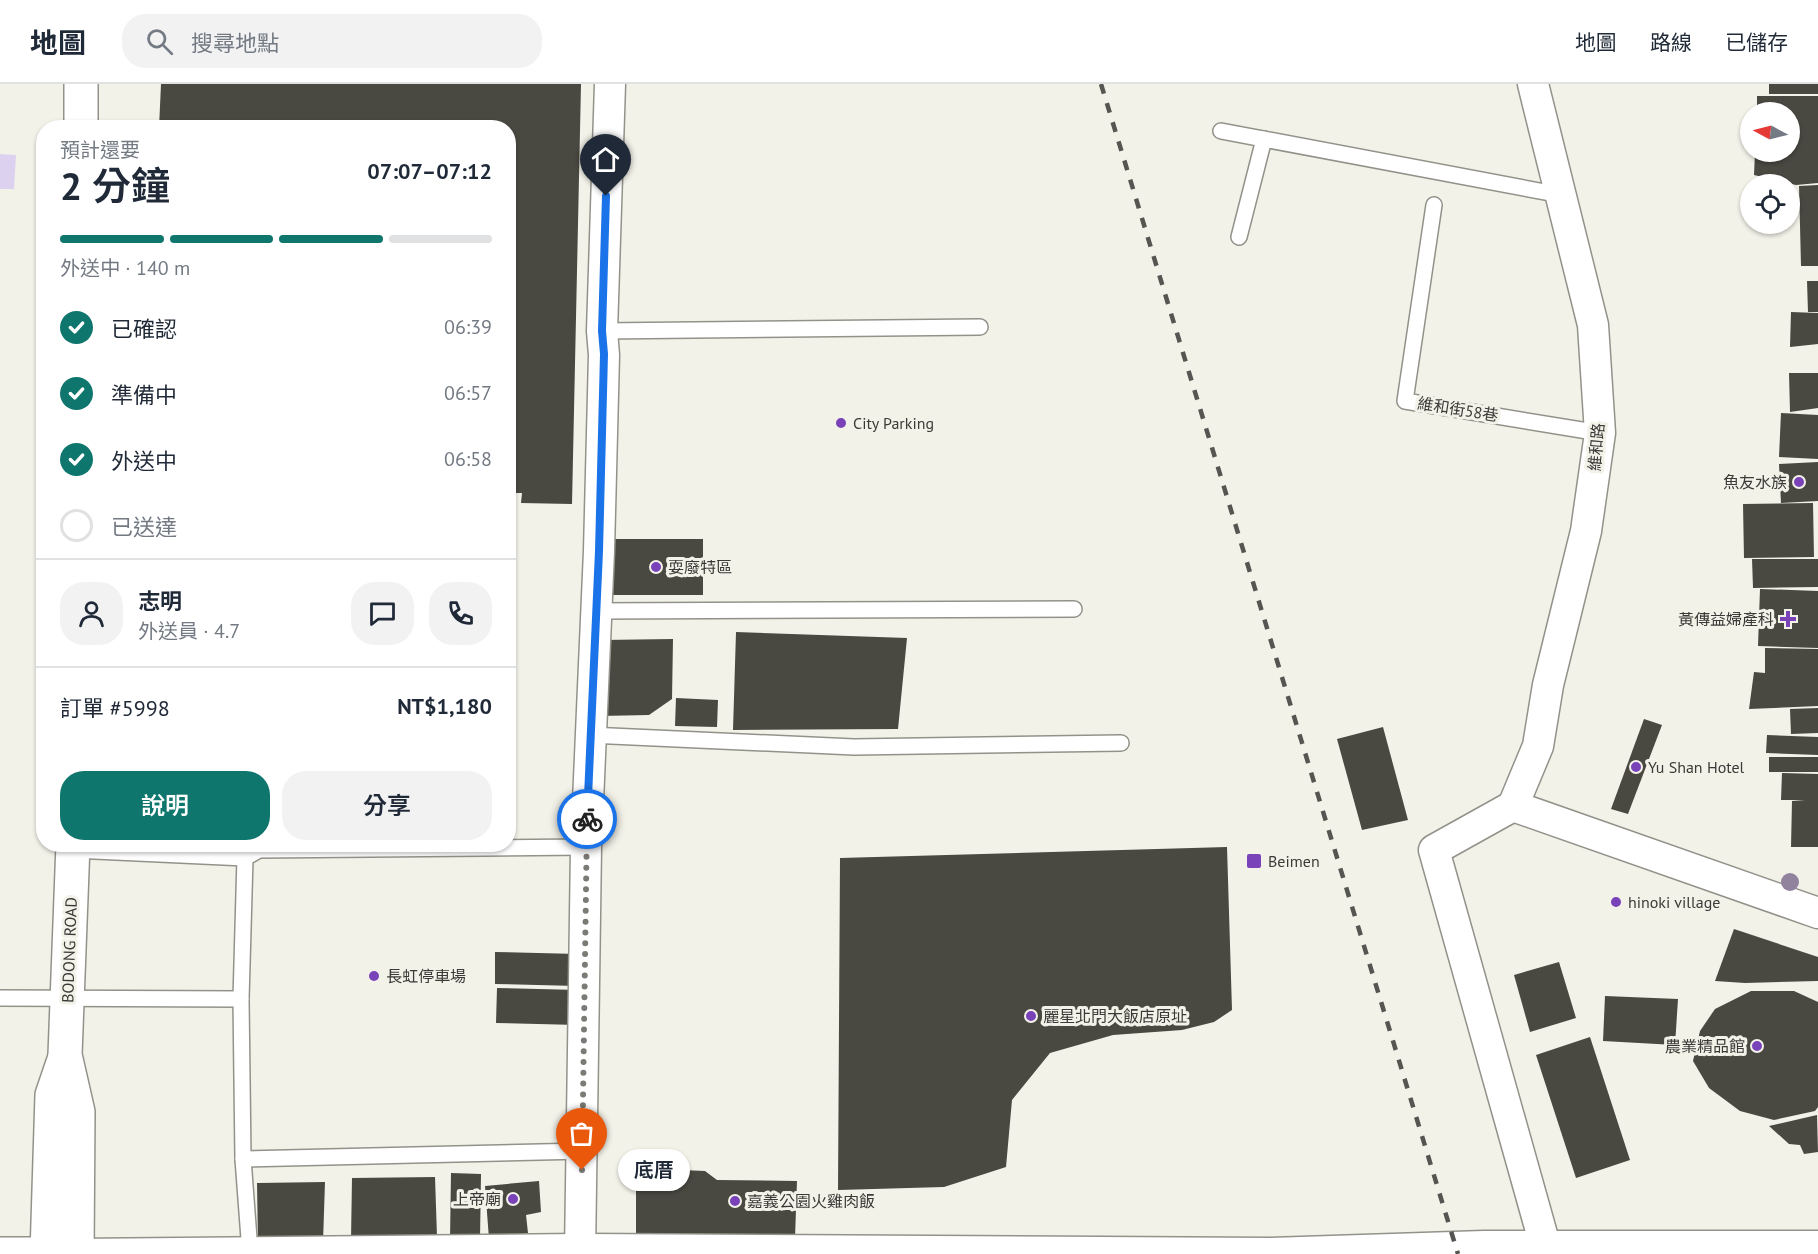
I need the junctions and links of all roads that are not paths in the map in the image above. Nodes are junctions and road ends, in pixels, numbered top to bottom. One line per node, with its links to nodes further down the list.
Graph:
1 (81, 84): 4 (street)
2 (610, 84): 11 (street)
3 (1533, 84): 7 (street, 維和路)
4 (81, 120)
5 (1221, 131): 6 (lane)
6 (1264, 139): 7 (lane); 9 (lane)
7 (1561, 195): 12 (street, 維和路)
8 (1434, 205): 12 (lane, 維和街58巷)
9 (1239, 237)
10 (980, 327): 11 (lane)
11 (602, 331): 14 (street)
12 (1600, 433): 17 (street, 維和路)
13 (1074, 609): 14 (lane)
14 (596, 611): 15 (street)
15 (590, 735): 16 (lane); 18 (street)
16 (1121, 743)
17 (1513, 806): 24 (street); 31 (street)
18 (586, 847): 19 (lane); 29 (street)
19 (516, 848)
20 (73, 852): 27 (street, BODONG ROAD)
21 (151, 852): 23 (lane)
22 (256, 852): 23 (lane)
23 (245, 858): 26 (lane)
24 (1818, 913)
25 (0, 998): 27 (lane)
26 (242, 999): 27 (lane); 30 (lane)
27 (67, 1000): 28 (street, BODONG ROAD)
28 (65, 1055): 37 (street, BODONG ROAD); 38 (street, BODONG ROAD)
29 (583, 1151): 30 (lane); 35 (street)
30 (243, 1159): 34 (lane)
31 (1545, 1245): 32 (street); 33 (street)
32 (1818, 1246)
33 (1403, 1251): 39 (street)
34 (250, 1252): 35 (street); 38 (street)
35 (580, 1252): 39 (street)
36 (0, 1254): 37 (street)
37 (47, 1254): 38 (street)
38 (77, 1254)
39 (1270, 1254)

